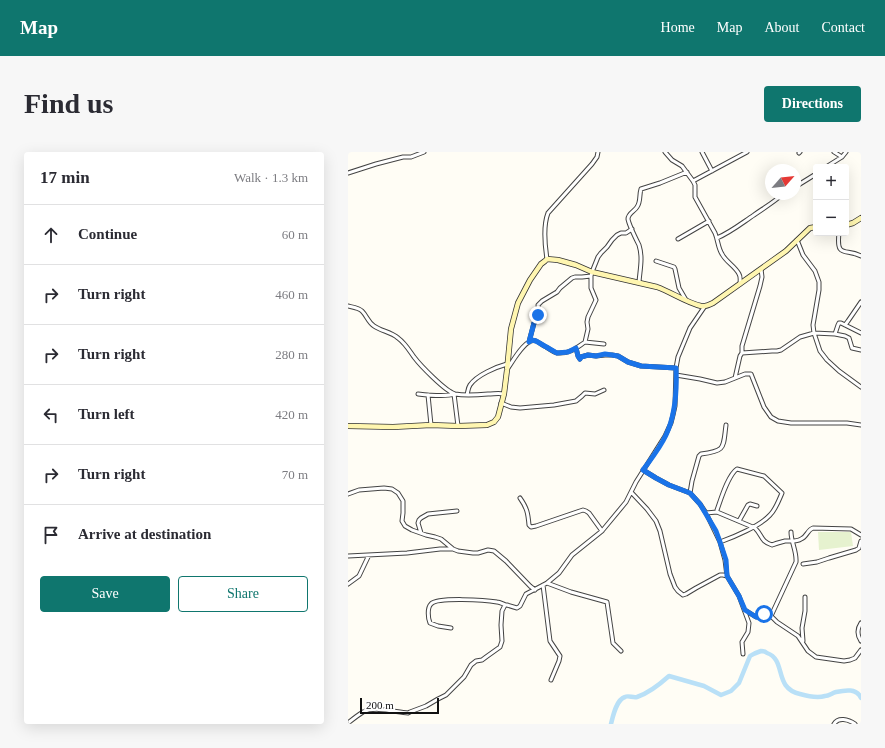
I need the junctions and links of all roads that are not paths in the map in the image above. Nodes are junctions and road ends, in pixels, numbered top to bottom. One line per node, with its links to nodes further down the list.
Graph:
1 (424, 152): 12 (street)
2 (598, 152): 27 (street)
3 (664, 152): 11 (street)
4 (702, 152): 10 (street)
5 (747, 152): 10 (street)
6 (834, 152): 8 (street)
7 (846, 152): 8 (street)
8 (842, 157): 9 (street)
9 (831, 164)
10 (712, 171): 14 (street)
11 (687, 172): 14 (street); 21 (street)
12 (348, 174)
13 (813, 176): 15 (street)
14 (693, 181): 18 (street)
15 (801, 183)
16 (775, 200): 23 (street)
17 (861, 218): 19 (street)
18 (709, 221): 23 (street); 24 (street)
19 (849, 224)
20 (813, 228): 25 (street)
21 (632, 229): 30 (street); 31 (street)
22 (839, 236): 26 (street)
23 (717, 238): 32 (street)
24 (678, 239)
25 (797, 240): 29 (street); 38 (street)
26 (861, 256)
27 (547, 260): 30 (street); 47 (street)
28 (656, 261): 33 (street)
29 (761, 269): 32 (street); 46 (street)
30 (592, 274): 31 (street); 41 (street); 42 (street)
31 (639, 282): 33 (street)
32 (740, 284): 36 (street)
33 (686, 300): 36 (street)
34 (861, 302): 37 (street)
35 (348, 306): 54 (street)
36 (705, 306): 48 (street)
37 (845, 325): 39 (street); 40 (street)
38 (814, 333): 40 (street); 46 (street); 51 (street)
39 (861, 333)
40 (835, 334): 45 (street)
41 (529, 342): 44 (street); 47 (street)
42 (585, 342): 43 (street); 44 (street)
43 (604, 344)
44 (576, 348): 48 (street)
45 (861, 350)
46 (742, 353): 50 (street)
47 (507, 367): 55 (street); 57 (street)
48 (676, 368): 49 (street)
49 (676, 375): 50 (street); 64 (street)
50 (735, 378): 61 (street)
51 (861, 387)
52 (604, 390): 58 (street)
53 (418, 394): 56 (street)
54 (454, 394): 56 (street); 57 (street); 63 (street)
55 (504, 394): 57 (street); 58 (street)
56 (428, 395): 59 (street)
57 (467, 395)
58 (501, 403): 63 (street)
59 (431, 425): 62 (street); 63 (street)
60 (726, 425): 66 (street)
61 (861, 425)
62 (348, 426)
63 (458, 426)
64 (643, 470): 65 (street); 66 (street)
65 (631, 492): 75 (street); 86 (street)
66 (690, 493): 72 (street)
67 (348, 494): 77 (street)
68 (520, 498): 75 (street)
69 (757, 506): 73 (street)
70 (458, 511): 77 (street)
71 (717, 512): 72 (street); 73 (street); 74 (street)
72 (706, 513): 81 (street)
73 (739, 521): 74 (street)
74 (753, 527): 79 (street); 81 (street)
75 (602, 531): 87 (street)
76 (791, 532): 79 (street)
77 (421, 533): 82 (street)
78 (861, 535): 79 (street)
79 (792, 541): 94 (street)
80 (861, 541): 85 (street)
81 (720, 542): 86 (street)
82 (453, 549): 83 (street); 90 (street)
83 (369, 555): 84 (street); 88 (street)
84 (348, 556)
85 (803, 564)
86 (727, 576): 93 (street)
87 (547, 583): 89 (street); 100 (street)
88 (348, 584)
89 (543, 585): 90 (street); 102 (street)
90 (535, 590): 92 (street)
91 (805, 597): 98 (street)
92 (506, 605): 96 (street); 103 (street)
93 (745, 610): 94 (street); 101 (street)
94 (770, 616): 98 (street)
95 (861, 623): 97 (street)
96 (452, 628)
97 (861, 641)
98 (803, 643): 99 (street)
99 (861, 650)
100 (621, 651)
101 (743, 654)
102 (551, 680)
103 (348, 723)
104 (834, 724): 105 (street)
105 (855, 724)

